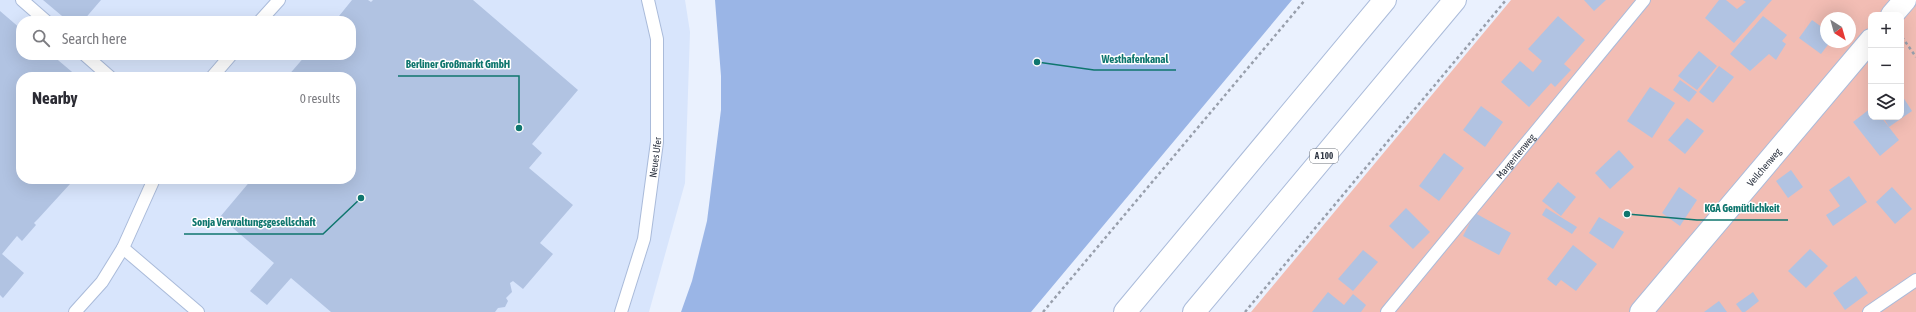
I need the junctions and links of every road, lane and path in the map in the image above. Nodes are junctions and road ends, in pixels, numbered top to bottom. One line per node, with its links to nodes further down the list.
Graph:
1 (22, 0): 11 (lane)
2 (279, 0): 12 (lane)
3 (648, 0): 25 (lane, Neues Ufer)
4 (1305, 0): 26 (path)
5 (1385, 0): 27 (main road)
6 (1455, 0): 28 (main road, A 100)
7 (1506, 0): 29 (path)
8 (1644, 0): 30 (lane, Margeritenweg)
9 (1905, 0): 10 (main road)
10 (1895, 12)
11 (40, 16)
12 (265, 16)
13 (1904, 39): 15 (path)
14 (1868, 44): 31 (main road, Veilchenweg)
15 (1916, 57)
16 (91, 60): 18 (lane)
17 (227, 60): 19 (lane)
18 (104, 72)
19 (216, 72)
20 (152, 184): 21 (lane)
21 (123, 248): 23 (lane); 24 (lane)
22 (1916, 280): 32 (lane)
23 (76, 312)
24 (198, 312)
25 (621, 312)
26 (1044, 312)
27 (1125, 312)
28 (1194, 312)
29 (1245, 312)
30 (1386, 312)
31 (1641, 312)
32 (1869, 312)

